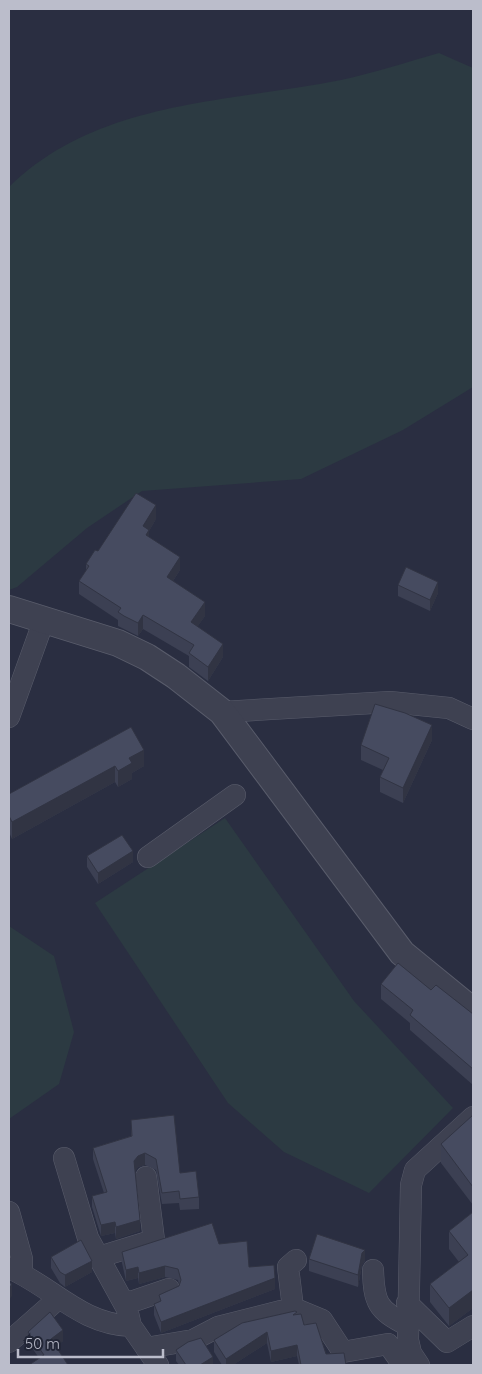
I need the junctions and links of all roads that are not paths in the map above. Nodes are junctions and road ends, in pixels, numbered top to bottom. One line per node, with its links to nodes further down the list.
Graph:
1 (9, 609): 2 (street)
2 (44, 620): 3 (street); 4 (street)
3 (222, 712): 5 (street); 8 (street)
4 (9, 717)
5 (473, 719)
6 (235, 795): 7 (street)
7 (148, 857)
8 (473, 1011)
9 (473, 1117): 19 (street)
10 (64, 1158): 13 (street)
11 (146, 1177): 13 (street)
12 (9, 1212): 16 (street)
13 (99, 1257): 20 (street)
14 (296, 1260): 21 (street)
15 (373, 1270): 22 (street)
16 (16, 1271): 18 (street)
17 (169, 1289): 20 (street)
18 (58, 1298): 23 (street); 25 (street)
19 (407, 1303): 22 (street); 24 (street)
20 (125, 1304): 23 (street)
21 (293, 1308): 26 (street); 27 (street)
22 (407, 1325): 28 (street)
23 (131, 1326): 26 (street)
24 (473, 1326)
25 (9, 1342)
26 (153, 1360)
27 (403, 1365)
28 (419, 1365)

